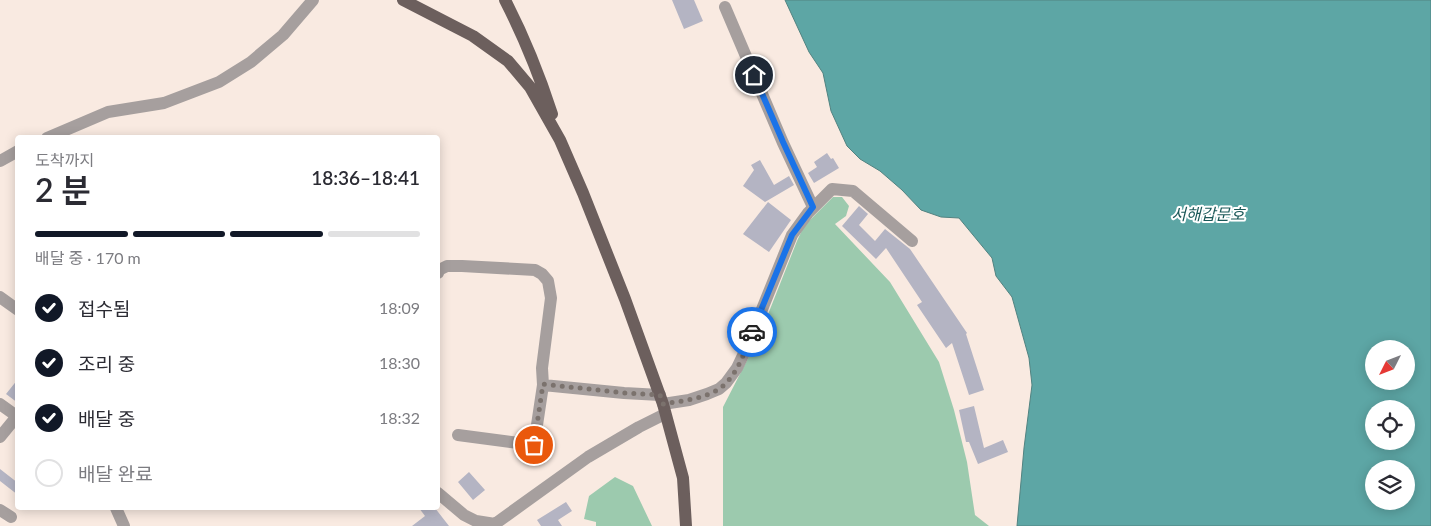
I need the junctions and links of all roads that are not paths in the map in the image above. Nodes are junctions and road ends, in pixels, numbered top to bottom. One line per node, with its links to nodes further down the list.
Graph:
1 (313, 0): 5 (street)
2 (403, 0): 6 (main road)
3 (505, 0): 6 (main road)
4 (725, 7): 9 (street)
5 (54, 135)
6 (560, 140): 16 (main road)
7 (15, 153): 8 (street)
8 (0, 161)
9 (813, 207): 10 (street); 16 (street)
10 (912, 241)
11 (440, 270): 14 (street)
12 (0, 297): 13 (street)
13 (15, 308)
14 (543, 384): 16 (street); 19 (street)
15 (0, 404): 17 (street)
16 (663, 404): 25 (street); 27 (main road)
17 (15, 415)
18 (15, 418): 20 (street)
19 (458, 435)
20 (0, 437)
21 (440, 496): 25 (street)
22 (0, 510): 24 (street)
23 (117, 510): 26 (street)
24 (11, 517)
25 (493, 525)
26 (124, 526)
27 (686, 526)

